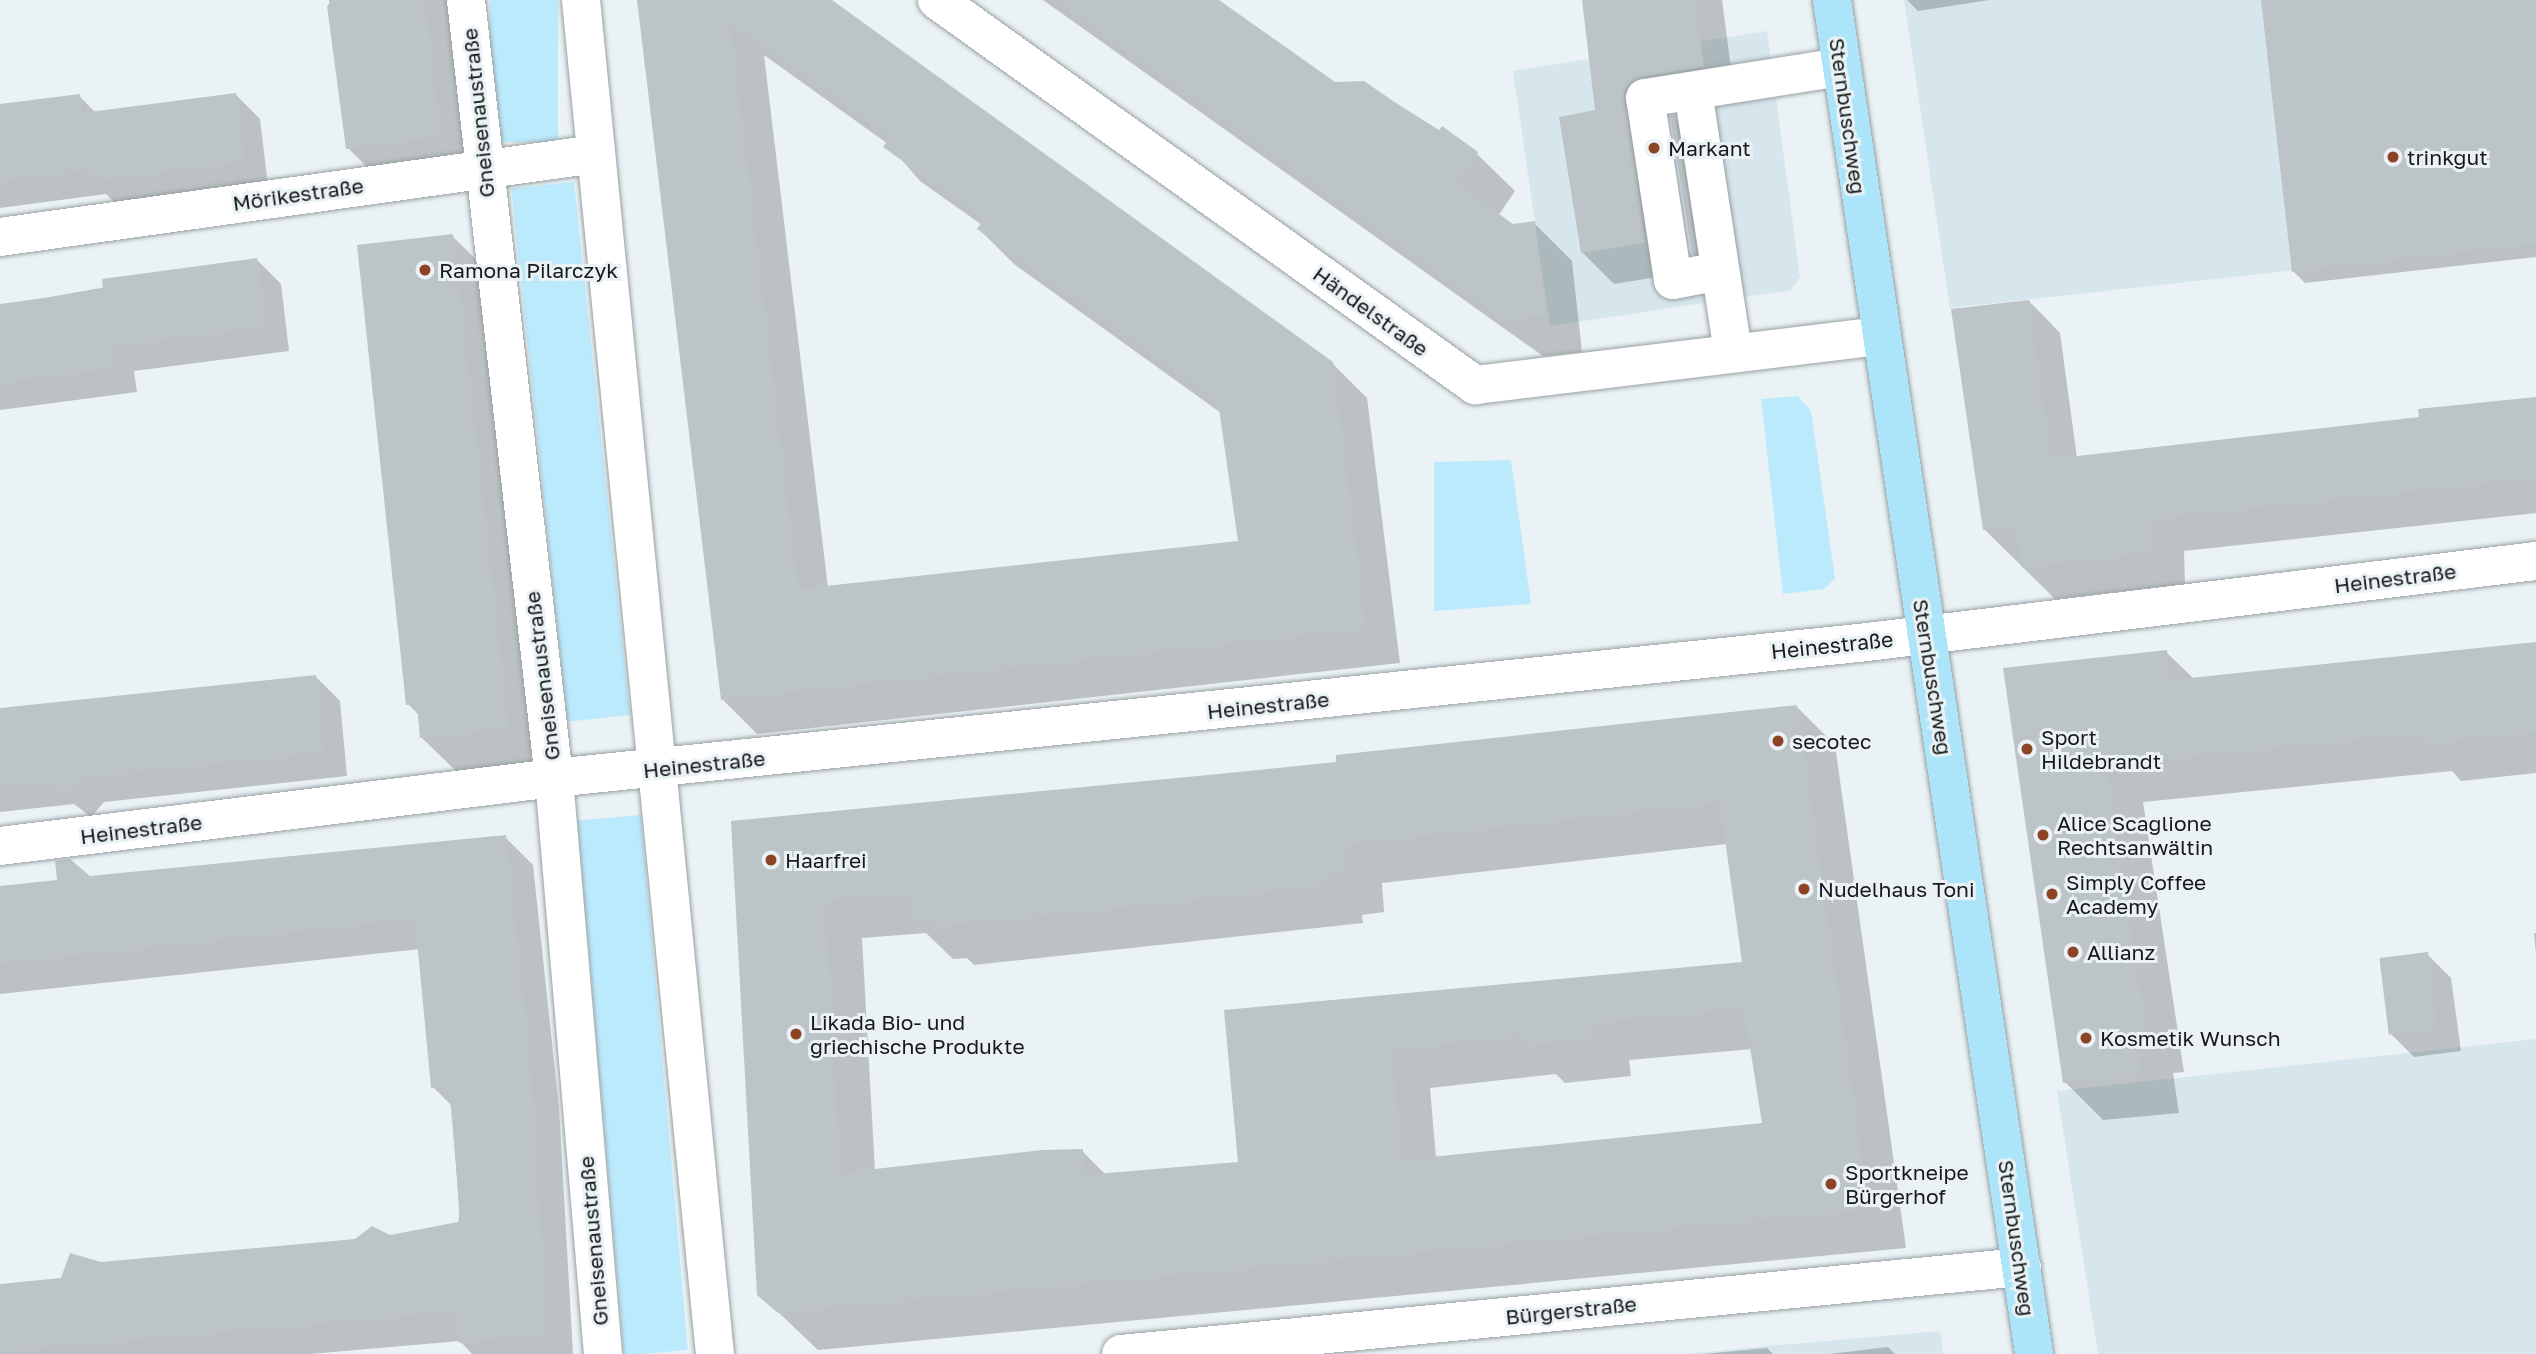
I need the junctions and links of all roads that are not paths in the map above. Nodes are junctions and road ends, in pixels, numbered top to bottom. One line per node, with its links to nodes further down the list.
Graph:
1 (466, 0): 7 (street, Gneisenaustraße)
2 (582, 0): 6 (street)
3 (937, 0): 10 (street, Händelstraße)
4 (1832, 0): 5 (main road, Sternbuschweg)
5 (1841, 67): 9 (main road, Sternbuschweg); 10 (street)
6 (596, 155): 7 (street, Mörikestraße); 13 (street)
7 (484, 168): 8 (street, Mörikestraße); 14 (street, Gneisenaustraße)
8 (0, 237)
9 (1878, 336): 10 (street, Händelstraße); 12 (main road, Sternbuschweg)
10 (1733, 353)
11 (2536, 561): 12 (street, Heinestraße)
12 (1927, 635): 13 (street, Heinestraße); 16 (main road, Sternbuschweg)
13 (660, 769): 14 (street, Heinestraße); 18 (street)
14 (554, 778): 15 (street, Heinestraße); 17 (street, Gneisenaustraße)
15 (0, 846)
16 (2022, 1267): 19 (street, Bürgerstraße); 20 (main road, Sternbuschweg)
17 (603, 1354)
18 (715, 1354)
19 (1121, 1354)
20 (2034, 1354)

